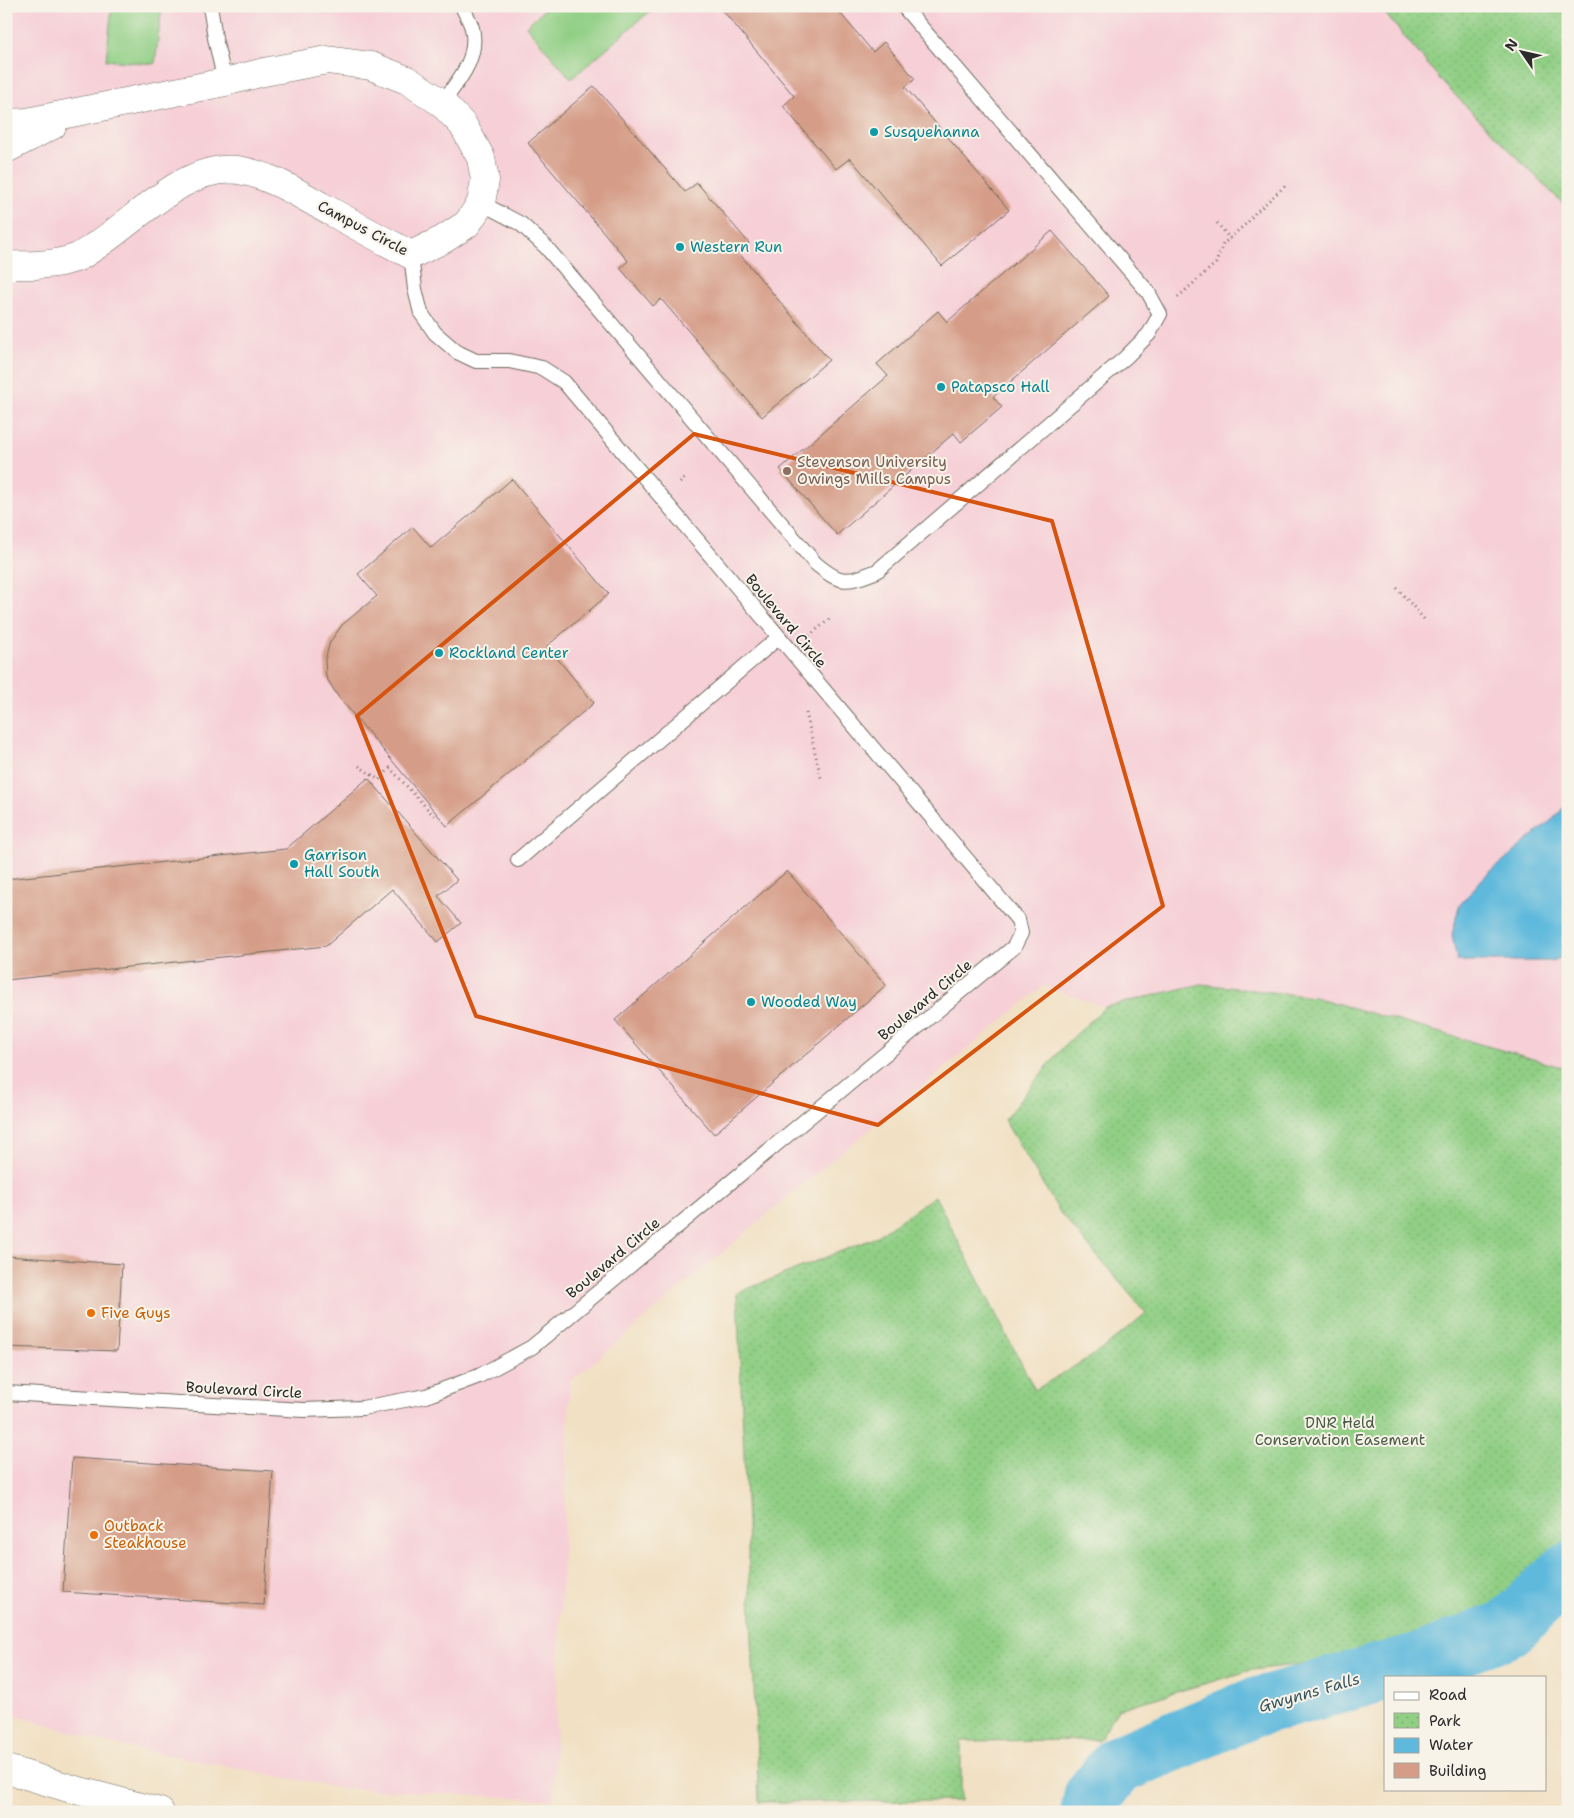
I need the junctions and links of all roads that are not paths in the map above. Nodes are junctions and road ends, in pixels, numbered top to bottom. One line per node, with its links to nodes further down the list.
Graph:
1 (210, 6): 4 (lane)
2 (462, 6): 5 (lane)
3 (903, 6): 9 (lane)
4 (225, 82): 5 (street, Campus Circle); 6 (street, Campus Circle)
5 (442, 103): 9 (street, Campus Circle)
6 (79, 112): 7 (street, Campus Circle); 8 (street, Campus Circle)
7 (6, 123)
8 (6, 149)
9 (480, 203): 10 (street, Campus Circle)
10 (411, 256): 11 (street, Campus Circle); 12 (lane, Boulevard Circle)
11 (6, 264)
12 (779, 637): 13 (lane); 14 (lane, Boulevard Circle)
13 (518, 860)
14 (6, 1393)
15 (6, 1769): 16 (street)
16 (160, 1812)

